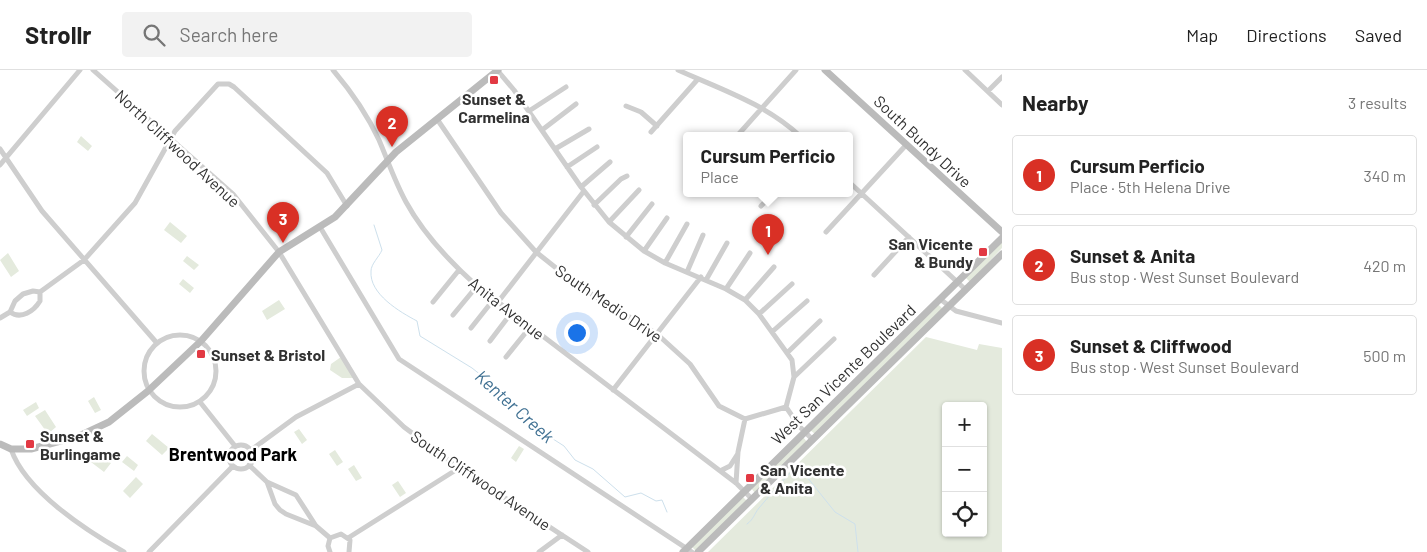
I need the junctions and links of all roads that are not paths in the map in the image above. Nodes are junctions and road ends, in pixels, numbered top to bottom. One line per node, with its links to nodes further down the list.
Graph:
1 (80, 70): 30 (street)
2 (93, 70): 25 (street, North Cliffwood Avenue)
3 (333, 70): 31 (street, Anita Avenue)
4 (497, 70): 17 (street); 18 (main road)
5 (678, 70): 10 (street)
6 (796, 70): 16 (street)
7 (825, 70): 26 (main road, South Bundy Drive)
8 (966, 70): 12 (street)
9 (1002, 77): 12 (street)
10 (698, 79): 16 (street); 19 (street)
11 (566, 87): 17 (street)
12 (988, 91): 14 (street)
13 (576, 104): 21 (street)
14 (1002, 105)
15 (626, 106): 19 (street)
16 (762, 108): 23 (street); 24 (street)
17 (529, 111): 21 (street)
18 (438, 119): 31 (main road); 58 (street, South Medio Drive)
19 (657, 126): 22 (street)
20 (589, 129): 29 (street)
21 (542, 130): 29 (street)
22 (651, 132)
23 (740, 132)
24 (795, 132)
25 (171, 140): 43 (street); 57 (street, North Cliffwood Avenue); 61 (street)
26 (907, 144): 39 (street); 50 (main road, South Bundy Drive)
27 (596, 147): 34 (street)
28 (0, 149): 30 (street)
29 (555, 149): 34 (street)
30 (5, 159): 33 (street); 61 (street)
31 (388, 162): 43 (main road); 64 (street, Anita Avenue)
32 (610, 162): 37 (street)
33 (0, 165)
34 (567, 167): 37 (street)
35 (627, 176): 42 (street)
36 (853, 185): 39 (street)
37 (582, 189): 42 (street); 58 (street)
38 (639, 190): 46 (street)
39 (862, 193): 49 (street); 53 (street)
40 (770, 197): 44 (street)
41 (652, 204): 52 (street)
42 (594, 205): 46 (street)
43 (347, 206): 48 (main road)
44 (761, 206)
45 (667, 218): 56 (street)
46 (609, 222): 52 (street)
47 (687, 224): 62 (street)
48 (320, 227): 57 (main road); 123 (street)
49 (826, 232)
50 (1002, 232)
51 (703, 234): 65 (street)
52 (626, 236): 56 (street)
53 (909, 237): 66 (street); 68 (street)
54 (1002, 238): 68 (main road, West San Vicente Boulevard)
55 (727, 243): 67 (street)
56 (644, 251): 62 (street)
57 (279, 252): 92 (main road); 98 (street, South Cliffwood Avenue)
58 (536, 252): 75 (street); 90 (street, South Medio Drive)
59 (750, 253): 71 (street)
60 (1002, 254): 72 (main road, West San Vicente Boulevard)
61 (84, 260): 73 (street); 94 (street)
62 (664, 263): 65 (street)
63 (774, 267): 76 (street)
64 (459, 270): 70 (street, Anita Avenue); 78 (street)
65 (687, 272): 67 (street)
66 (874, 275)
67 (703, 279): 71 (street); 90 (street)
68 (958, 281): 72 (street); 74 (main road, West San Vicente Boulevard)
69 (792, 284): 82 (street)
70 (477, 286): 75 (street, Anita Avenue); 83 (street)
71 (726, 289): 76 (street)
72 (966, 290): 79 (main road, West San Vicente Boulevard)
73 (40, 292): 80 (street); 80 (street)
74 (940, 299): 79 (street); 104 (main road, West San Vicente Boulevard)
75 (496, 300): 81 (street, Anita Avenue); 88 (street)
76 (745, 300): 82 (street)
77 (807, 301): 89 (street)
78 (433, 302)
79 (949, 307): 86 (street); 105 (main road, West San Vicente Boulevard)
80 (10, 312): 84 (street)
81 (512, 312): 87 (street, Anita Avenue); 93 (street)
82 (759, 314): 89 (street)
83 (453, 315)
84 (0, 318)
85 (820, 321): 95 (street)
86 (1002, 323)
87 (531, 326): 96 (street); 100 (street, Anita Avenue)
88 (471, 328)
89 (773, 331): 95 (street)
90 (657, 334): 100 (street); 103 (street, South Medio Drive)
91 (834, 339): 97 (street)
92 (201, 341): 94 (street); 99 (main road); 101 (street)
93 (490, 341)
94 (156, 342): 99 (street)
95 (788, 352): 97 (street)
96 (506, 357)
97 (794, 377): 102 (street)
98 (359, 384): 109 (street); 113 (street, South Cliffwood Avenue)
99 (148, 390): 101 (street); 108 (main road)
100 (612, 390): 114 (street, Anita Avenue)
101 (200, 402): 107 (street)
102 (786, 406): 103 (street); 104 (street)
103 (745, 419): 110 (street)
104 (805, 431): 105 (street); 117 (main road, West San Vicente Boulevard)
105 (813, 440): 118 (main road, West San Vicente Boulevard)
106 (0, 444): 108 (main road)
107 (235, 446): 109 (street); 112 (street)
108 (11, 449): 124 (street)
109 (251, 450): 111 (street)
110 (738, 452): 114 (street); 116 (street)
111 (249, 465): 112 (street); 115 (street)
112 (233, 466): 125 (street)
113 (459, 468): 120 (street, South Cliffwood Avenue); 122 (street)
114 (720, 471): 116 (street, Anita Avenue)
115 (267, 482): 119 (street); 119 (street)
116 (736, 483): 117 (street, Anita Avenue)
117 (745, 491): 118 (street, Anita Avenue); 123 (main road, West San Vicente Boulevard)
118 (752, 499): 130 (main road, West San Vicente Boulevard)
119 (316, 526): 121 (street)
120 (562, 535): 128 (street); 129 (street, South Cliffwood Avenue)
121 (330, 538): 122 (street); 126 (street)
122 (348, 538): 127 (street)
123 (687, 551)
124 (124, 552)
125 (149, 552)
126 (330, 552)
127 (349, 552)
128 (539, 552)
129 (588, 552)
130 (698, 552)

